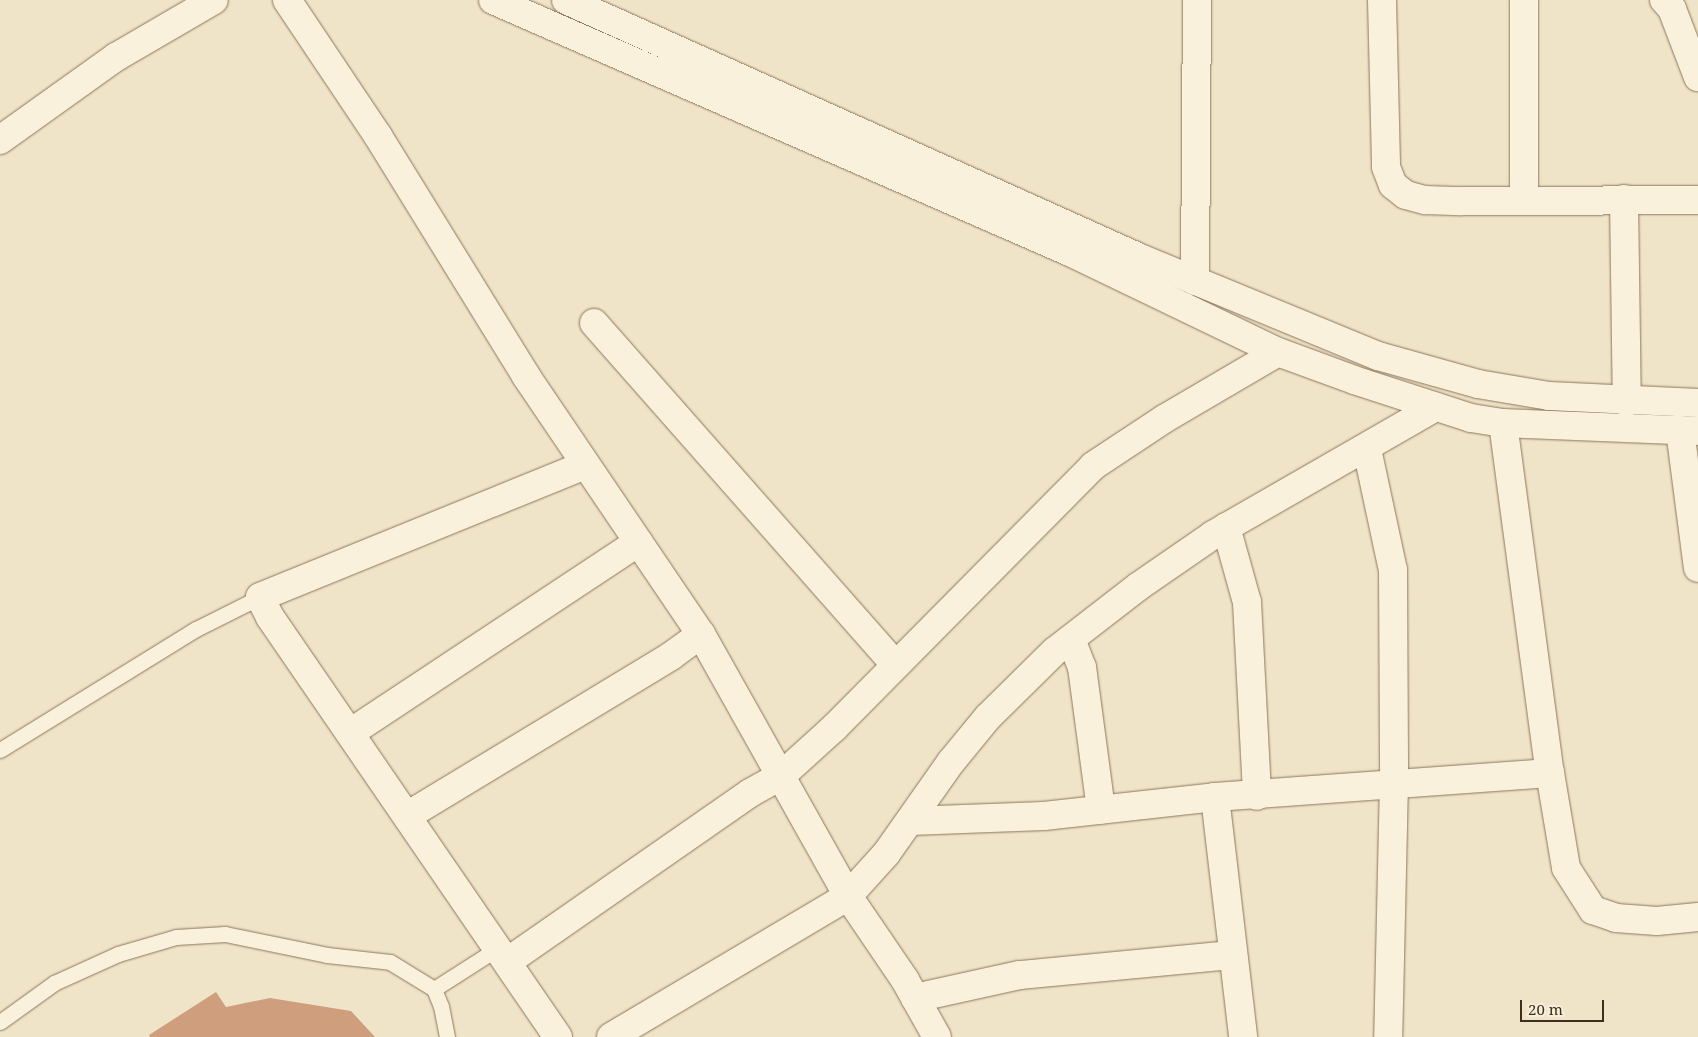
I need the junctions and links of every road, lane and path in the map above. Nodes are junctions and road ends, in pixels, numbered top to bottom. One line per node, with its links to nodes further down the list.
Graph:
1 (214, 0): 10 (street)
2 (287, 0): 23 (street)
3 (493, 0): 16 (street)
4 (566, 0): 14 (street)
5 (1197, 0): 14 (street)
6 (1382, 0): 12 (street)
7 (1524, 0): 12 (street)
8 (1664, 0): 9 (street)
9 (1698, 77)
10 (0, 140)
11 (1624, 198): 12 (street); 13 (street); 17 (street)
12 (1524, 200)
13 (1698, 200)
14 (1195, 281): 17 (street)
15 (594, 322): 30 (street)
16 (1278, 352): 19 (street); 30 (street)
17 (1627, 402): 18 (street)
18 (1698, 403)
19 (1436, 408): 20 (street); 22 (street)
20 (1503, 422): 21 (street); 33 (street)
21 (1689, 430): 26 (street)
22 (1367, 449): 24 (street); 34 (street)
23 (585, 465): 25 (street); 27 (street)
24 (1226, 527): 28 (street); 36 (street)
25 (626, 550): 29 (street); 31 (street)
26 (1698, 568)
27 (260, 597): 31 (street); 32 (lane)
28 (1071, 639): 38 (street); 40 (street)
29 (686, 646): 35 (street); 39 (street)
30 (896, 665): 35 (street)
31 (350, 733): 39 (street)
32 (0, 750)
33 (1550, 773): 34 (street); 42 (street)
34 (1394, 782): 36 (street); 53 (street)
35 (767, 784): 41 (street); 43 (street)
36 (1257, 796): 37 (street)
37 (1214, 797): 38 (street); 44 (street)
38 (1101, 810): 40 (street)
39 (407, 816): 43 (street)
40 (910, 821): 41 (street)
41 (848, 896): 46 (street); 50 (street)
42 (1698, 917)
43 (502, 955): 45 (lane); 49 (street)
44 (1233, 955): 46 (street); 52 (street)
45 (434, 989): 47 (lane); 48 (lane)
46 (915, 998): 51 (street)
47 (0, 1022)
48 (447, 1037)
49 (558, 1037)
50 (611, 1037)
51 (936, 1037)
52 (1243, 1037)
53 (1388, 1037)

